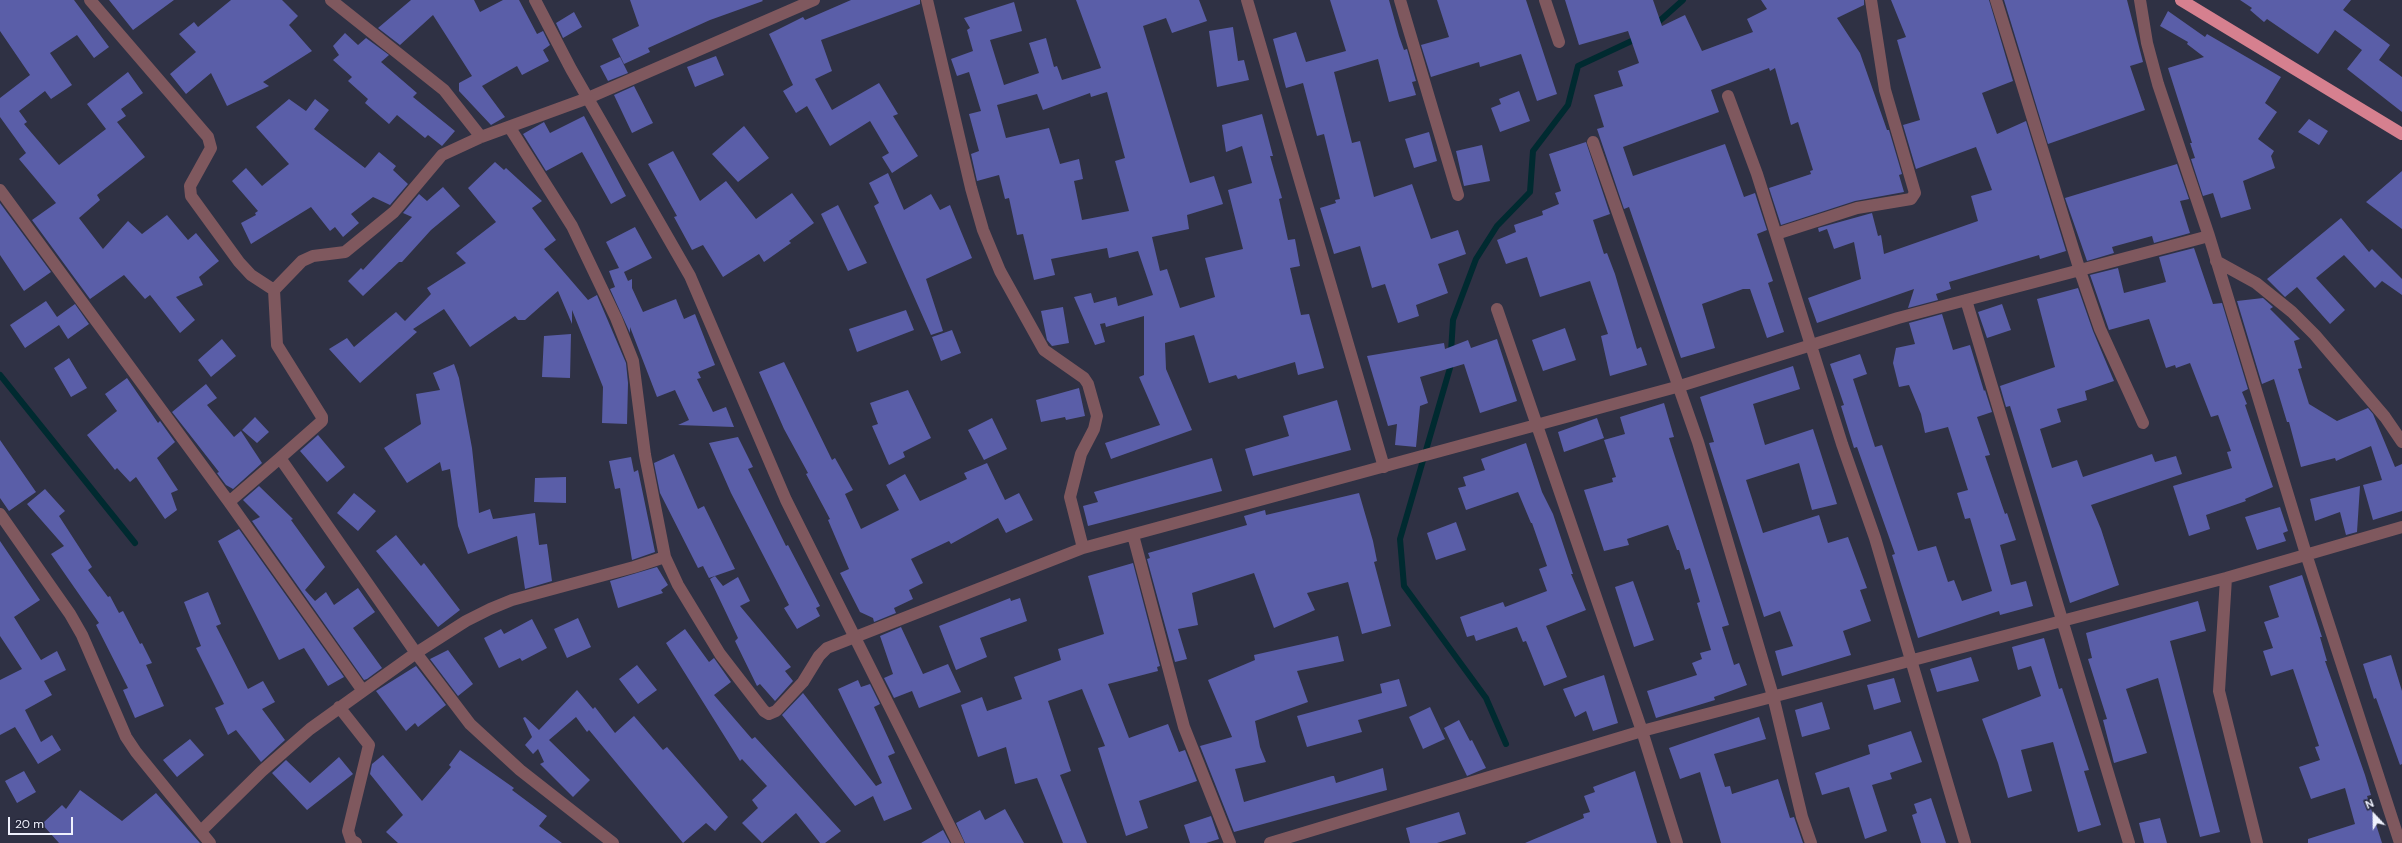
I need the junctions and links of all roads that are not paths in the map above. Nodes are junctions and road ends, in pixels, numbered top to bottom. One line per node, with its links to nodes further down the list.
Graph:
1 (90, 0): 26 (street)
2 (331, 0): 18 (street)
3 (535, 0): 15 (street)
4 (814, 0): 15 (street)
5 (927, 0): 40 (street)
6 (1247, 0): 35 (street)
7 (1400, 0): 21 (street)
8 (1546, 0): 13 (street)
9 (1871, 0): 22 (street)
10 (1996, 0): 25 (street)
11 (2140, 0): 23 (street)
12 (2181, 0): 17 (highway)
13 (1559, 42)
14 (1728, 96): 22 (street)
15 (588, 98): 16 (street); 45 (street)
16 (510, 128): 18 (street); 42 (street)
17 (2402, 134)
18 (481, 137): 26 (street)
19 (1593, 142): 30 (street)
20 (0, 190): 36 (street)
21 (1458, 195)
22 (1776, 234): 29 (street)
23 (2209, 236): 24 (street); 25 (street)
24 (2216, 261): 33 (street); 41 (street)
25 (2080, 270): 27 (street); 31 (street)
26 (274, 290): 34 (street)
27 (1966, 300): 29 (street); 44 (street)
28 (1497, 309): 32 (street)
29 (1810, 346): 30 (street); 47 (street)
30 (1680, 386): 32 (street); 49 (street)
31 (2143, 422)
32 (1536, 424): 35 (street); 51 (street)
33 (2402, 442)
34 (280, 458): 36 (street); 46 (street)
35 (1384, 467): 39 (street)
36 (229, 502): 48 (street)
37 (0, 514): 52 (street)
38 (2402, 527): 41 (street)
39 (1132, 535): 40 (street); 58 (street)
40 (1083, 548): 45 (street)
41 (2306, 554): 43 (street); 65 (street)
42 (665, 557): 45 (street); 46 (street)
43 (2226, 578): 44 (street); 64 (street)
44 (2061, 622): 47 (street); 63 (street)
45 (854, 637): 57 (street)
46 (416, 652): 48 (street); 56 (street)
47 (1911, 661): 49 (street); 62 (street)
48 (363, 691): 50 (street)
49 (1773, 696): 51 (street); 61 (street)
50 (339, 707): 52 (street); 55 (street)
51 (1642, 731): 53 (street); 60 (street)
52 (201, 831): 54 (street)
53 (1287, 841): 59 (street)
54 (210, 843)
55 (356, 843)
56 (613, 843)
57 (958, 843)
58 (1230, 843)
59 (1270, 843)
60 (1677, 843)
61 (1811, 843)
62 (1965, 843)
63 (2129, 843)
64 (2256, 843)
65 (2400, 843)

